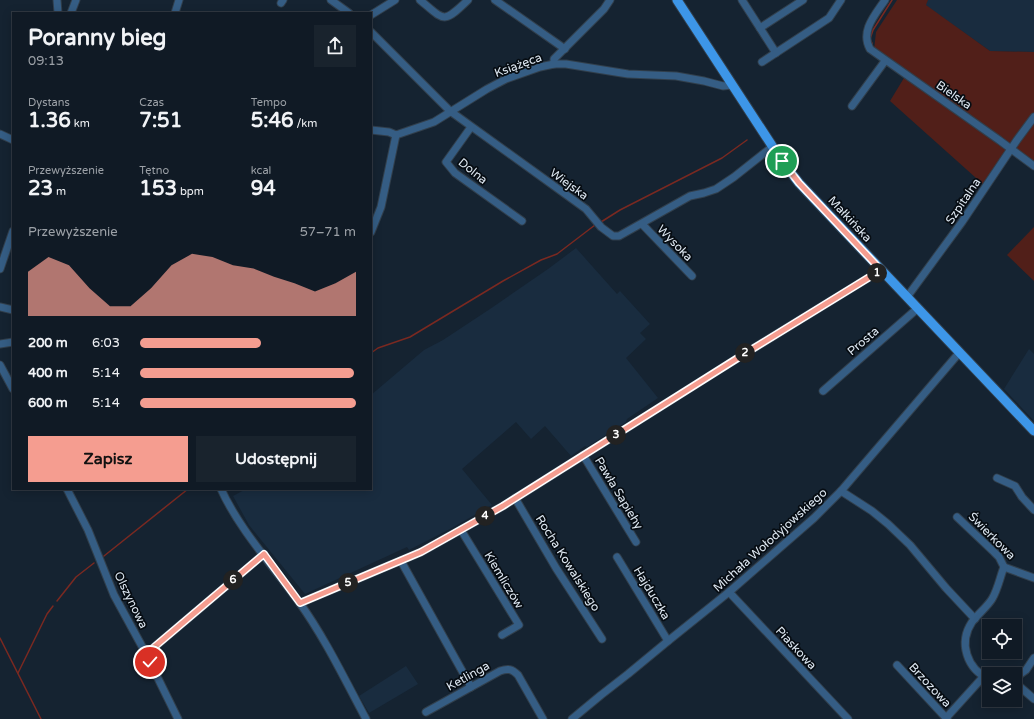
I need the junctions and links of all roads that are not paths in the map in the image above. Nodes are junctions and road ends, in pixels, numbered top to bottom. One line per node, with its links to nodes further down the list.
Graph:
1 (56, 0): 15 (street)
2 (76, 0): 16 (street)
3 (180, 0): 17 (street)
4 (331, 0): 18 (street)
5 (420, 0): 6 (street)
6 (468, 0)
7 (495, 0): 22 (street)
8 (610, 0): 22 (street)
9 (676, 0): 27 (main road, Małkińska)
10 (742, 0): 20 (street)
11 (803, 0): 20 (street)
12 (841, 0): 23 (street)
13 (885, 0): 24 (street, Bielska)
14 (390, 1): 19 (street)
15 (58, 12)
16 (71, 12)
17 (175, 12)
18 (348, 12)
19 (372, 14)
20 (760, 28): 23 (street)
21 (372, 33): 29 (street, Wiejska)
22 (565, 49): 26 (street)
23 (776, 53): 25 (street)
24 (885, 61): 28 (street); 37 (street, Bielska)
25 (762, 62)
26 (554, 64): 27 (street, Książęca); 29 (street, Książęca)
27 (732, 85): 36 (main road, Małkińska)
28 (852, 106)
29 (450, 112): 31 (street, Wiejska); 34 (street, Książęca)
30 (1034, 117): 37 (street, Szpitalna)
31 (471, 127): 39 (street, Dolna); 40 (street, Wiejska)
32 (372, 130): 34 (street)
33 (0, 134): 35 (street)
34 (396, 135): 41 (street)
35 (12, 140)
36 (772, 147): 40 (street, Wiejska); 44 (main road, Małkińska)
37 (1011, 148): 38 (street, Bielska); 46 (street, Szpitalna)
38 (1034, 166)
39 (522, 221)
40 (642, 224): 45 (street, Wysoka)
41 (372, 229)
42 (12, 234): 43 (street)
43 (0, 269)
44 (881, 270): 46 (main road, Małkińska); 57 (street)
45 (692, 276)
46 (908, 297): 48 (main road, Małkińska)
47 (0, 307): 49 (street)
48 (918, 308): 52 (main road, Małkińska); 55 (street, Prosta)
49 (12, 310)
50 (12, 342): 51 (street)
51 (0, 344)
52 (959, 353): 56 (main road, Małkińska); 61 (street, Michała Wołodyjowskiego)
53 (0, 365): 54 (street)
54 (12, 387)
55 (823, 391)
56 (1034, 431)
57 (583, 455): 62 (street); 66 (street, Pawła Sapiehy)
58 (997, 478): 63 (street)
59 (67, 490): 78 (street, Olszynowa)
60 (222, 490): 67 (street)
61 (841, 491): 72 (street, Michała Wołodyjowskiego); 74 (street)
62 (515, 498): 65 (street); 76 (street, Rocha Kowalskiego)
63 (1034, 510)
64 (957, 517): 70 (street, Świerkowa)
65 (461, 530): 69 (street); 75 (street, Kiemliczów)
66 (636, 542)
67 (264, 554): 73 (street); 78 (street)
68 (617, 557): 77 (street, Hajduczka)
69 (401, 561): 73 (street); 84 (street)
70 (1004, 567): 71 (street, Świerkowa); 74 (street)
71 (1034, 578)
72 (729, 592): 77 (street, Michała Wołodyjowskiego); 93 (street, Piaskowa)
73 (300, 603): 90 (street)
74 (975, 619): 81 (street)
75 (502, 635)
76 (602, 639)
77 (668, 640): 92 (street, Michała Wołodyjowskiego)
78 (146, 654): 89 (street, Olszynowa)
79 (1034, 658): 82 (street)
80 (897, 665): 88 (street, Brzozowa)
81 (982, 673)
82 (1022, 673)
83 (982, 682): 88 (street)
84 (471, 687): 87 (street, Ketlinga); 91 (street, Ketlinga)
85 (1022, 689): 86 (street)
86 (1034, 699)
87 (426, 712)
88 (946, 718)
89 (178, 719)
90 (366, 719)
91 (543, 719)
92 (572, 719)
93 (848, 719)

